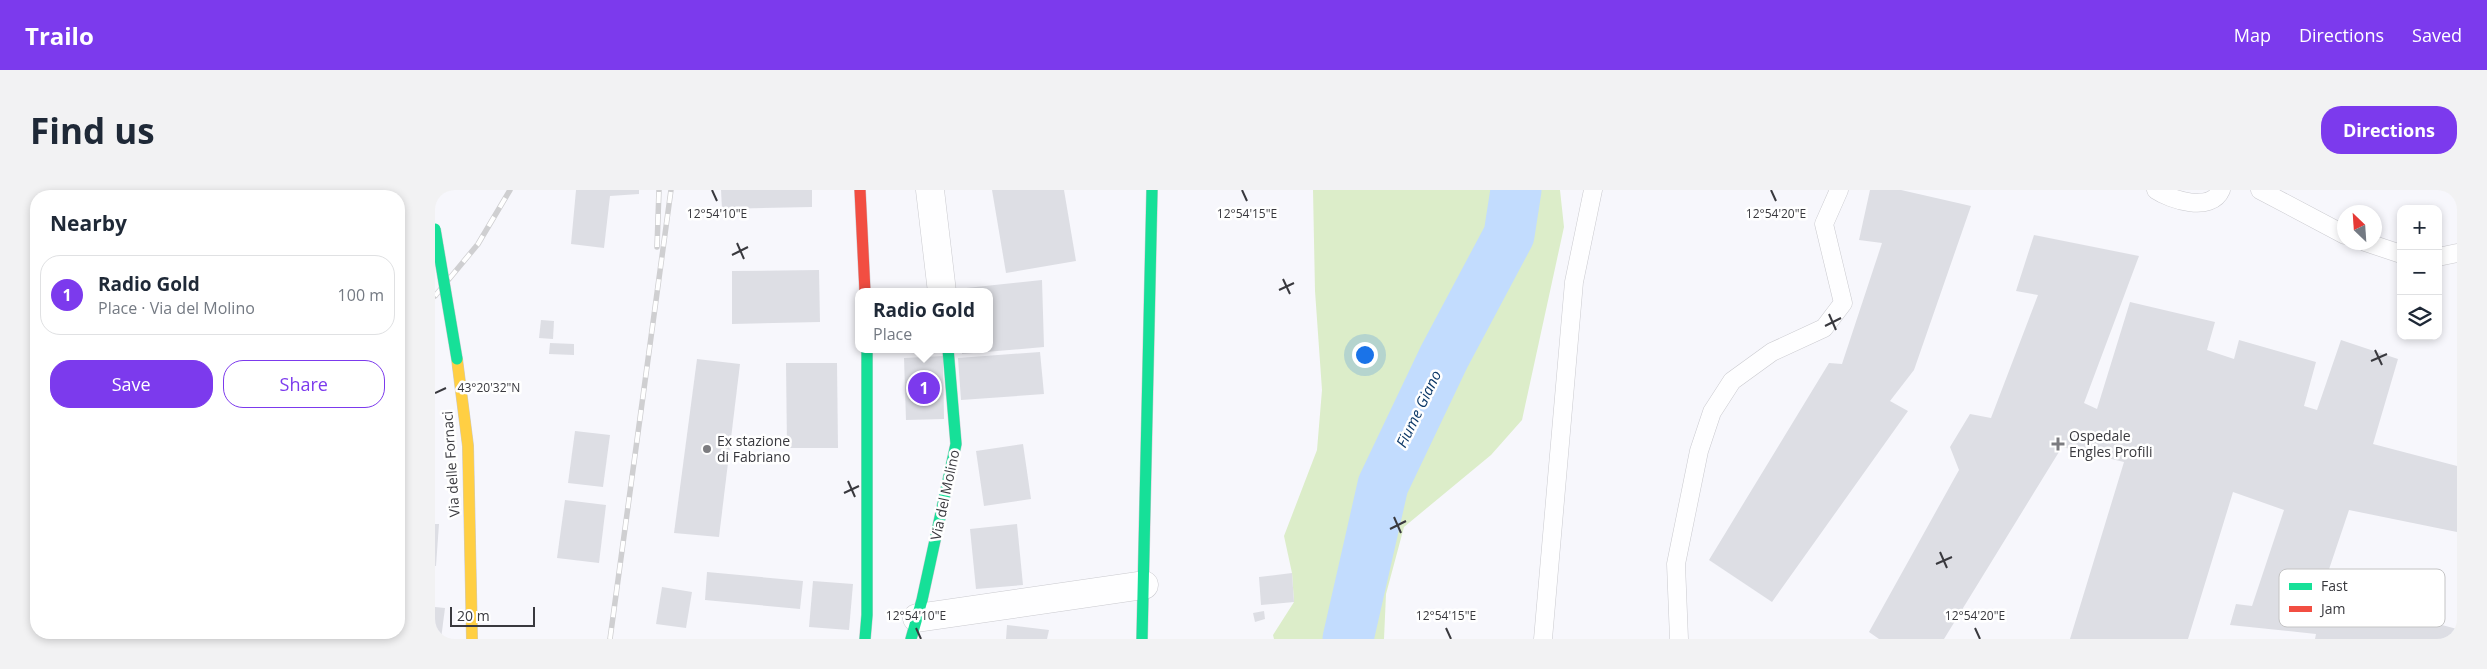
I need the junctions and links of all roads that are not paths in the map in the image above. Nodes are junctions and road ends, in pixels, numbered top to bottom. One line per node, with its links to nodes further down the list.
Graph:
1 (860, 190): 15 (street)
2 (930, 190): 16 (street)
3 (1152, 190): 19 (street)
4 (1593, 190): 24 (lane)
5 (1839, 190): 25 (lane)
6 (2156, 190): 7 (lane)
7 (2221, 190)
8 (2260, 190): 10 (lane)
9 (435, 229): 21 (street, Via delle Fornaci, bridge)
10 (2337, 231)
11 (2382, 248): 12 (lane)
12 (2397, 253)
13 (2457, 253): 14 (lane)
14 (2442, 257)
15 (865, 288)
16 (942, 288)
17 (867, 353): 22 (street)
18 (948, 353): 20 (street, Via del Molino)
19 (1143, 585): 20 (street); 23 (street)
20 (914, 628)
21 (472, 639)
22 (865, 639)
23 (1142, 639)
24 (1543, 639)
25 (1679, 639)

